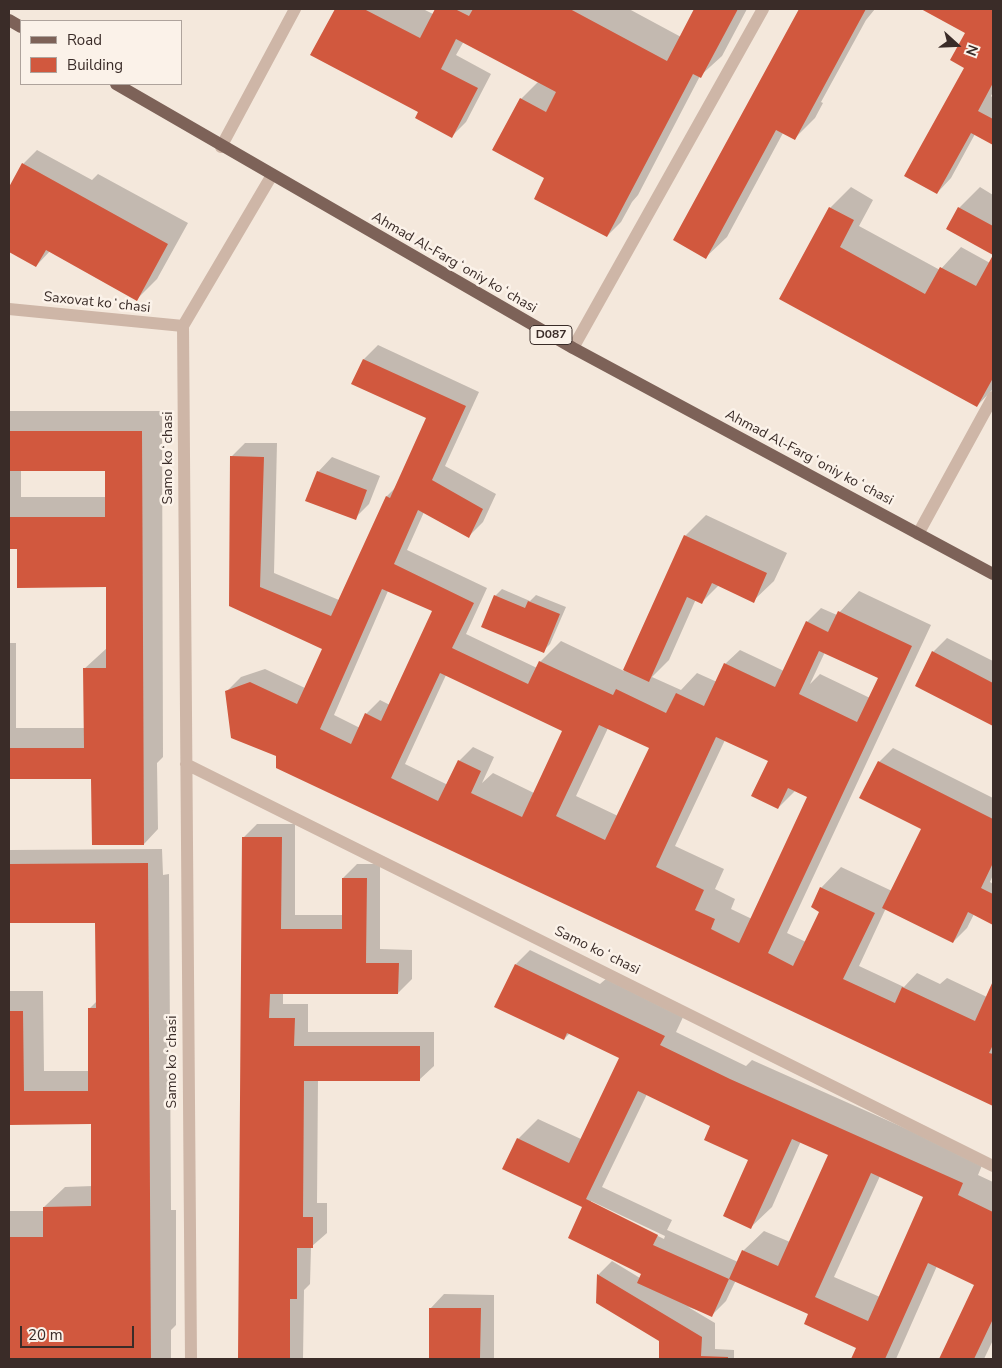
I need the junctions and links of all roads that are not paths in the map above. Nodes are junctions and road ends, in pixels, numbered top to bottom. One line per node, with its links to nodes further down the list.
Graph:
1 (295, 9): 6 (street)
2 (763, 9): 10 (street)
3 (9, 20): 4 (main road)
4 (20, 27)
5 (118, 85): 6 (main road, Ahmad Al-Fargʻoniy koʻchasi / D087)
6 (221, 146): 7 (main road, Ahmad Al-Fargʻoniy koʻchasi / D087)
7 (272, 175): 9 (street); 10 (main road, Ahmad Al-Fargʻoniy koʻchasi / D087)
8 (9, 309): 9 (street, Saxovat koʻchasi)
9 (183, 326): 14 (street, Samo koʻchasi)
10 (574, 348): 12 (main road, Ahmad Al-Fargʻoniy koʻchasi / D087)
11 (993, 397): 12 (street)
12 (918, 534): 13 (main road, Ahmad Al-Fargʻoniy koʻchasi / D087)
13 (993, 574)
14 (186, 764): 15 (street, Samo koʻchasi); 16 (street, Samo koʻchasi)
15 (993, 1166)
16 (191, 1359)

